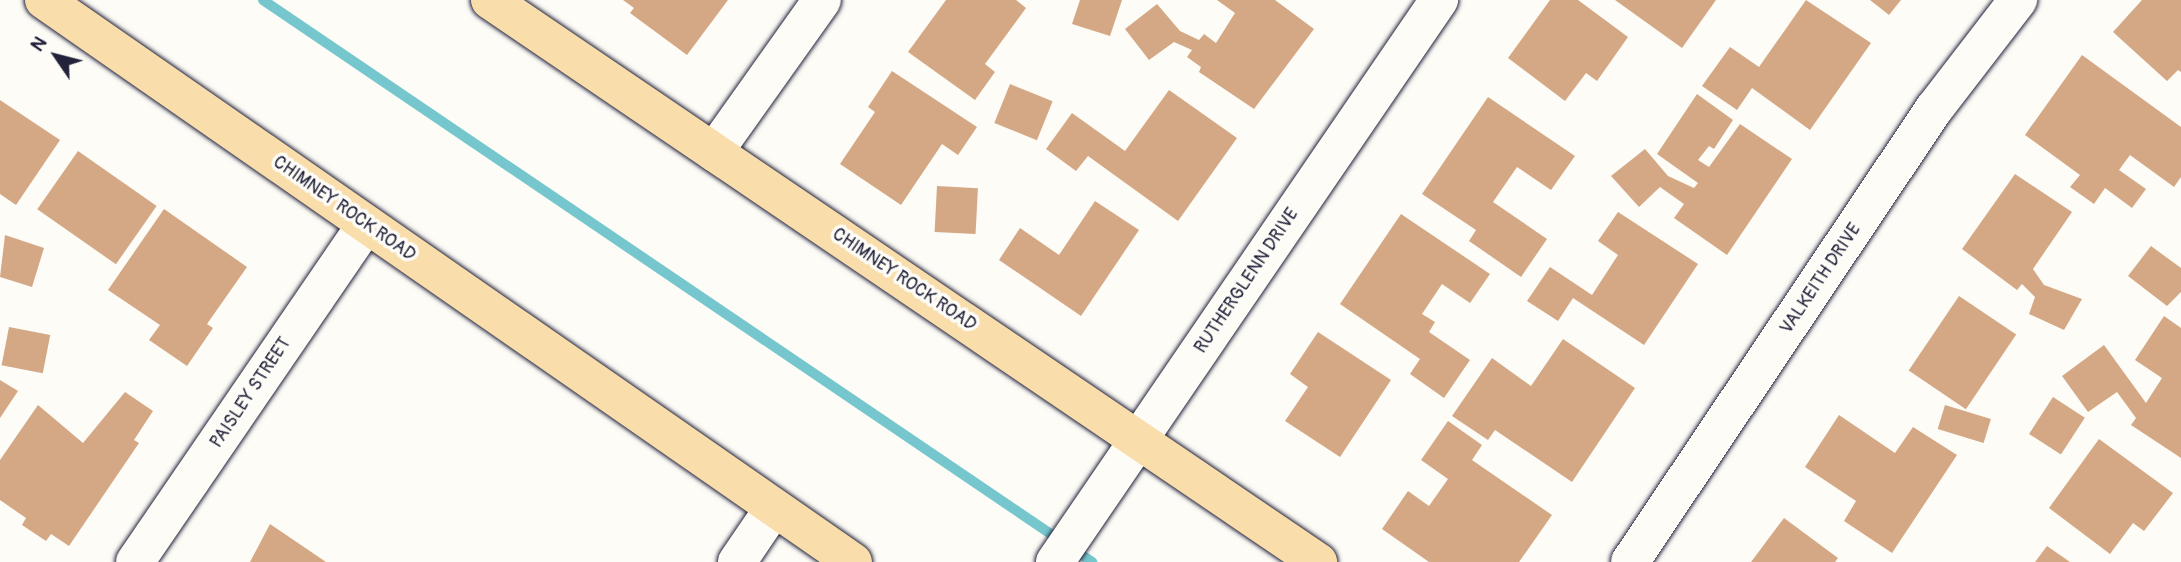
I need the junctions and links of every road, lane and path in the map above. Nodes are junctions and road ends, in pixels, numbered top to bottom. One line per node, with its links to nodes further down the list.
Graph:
1 (44, 0): 7 (main road, CHIMNEY ROCK ROAD)
2 (490, 0): 6 (main road, CHIMNEY ROCK ROAD)
3 (822, 0): 6 (street)
4 (1439, 0): 8 (street, RUTHERGLENN DRIVE)
5 (2018, 0): 15 (street, VALKEITH DRIVE)
6 (714, 152): 8 (main road, CHIMNEY ROCK ROAD)
7 (366, 225): 9 (main road, CHIMNEY ROCK ROAD); 10 (street, PAISLEY STREET)
8 (1139, 439): 13 (street, RUTHERGLENN DRIVE); 14 (main road, CHIMNEY ROCK ROAD)
9 (773, 509): 11 (street); 12 (main road, CHIMNEY ROCK ROAD)
10 (135, 562)
11 (737, 562)
12 (852, 562)
13 (1055, 562)
14 (1318, 562)
15 (1630, 562)

